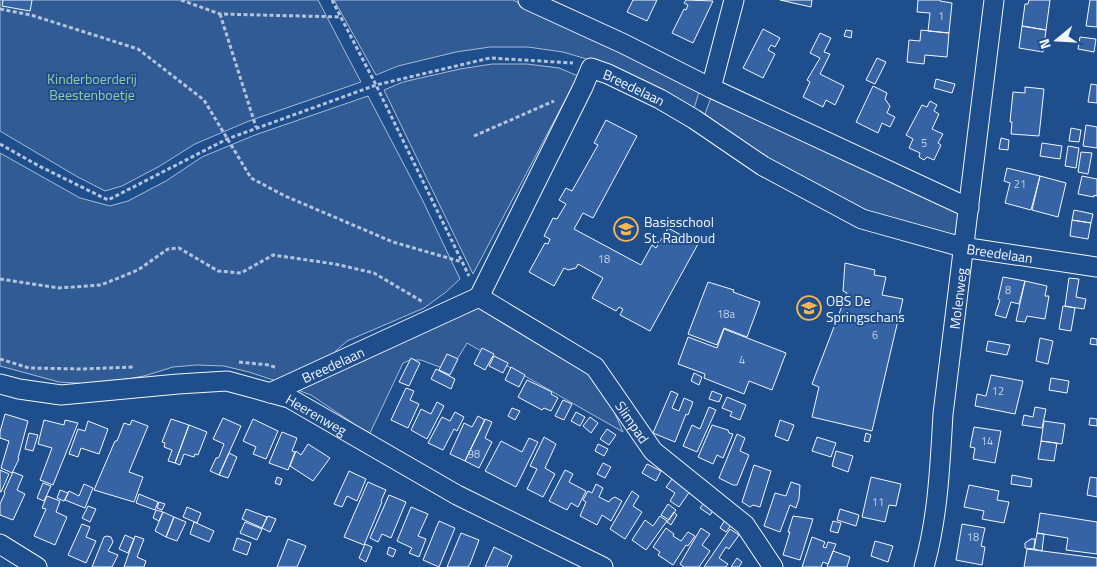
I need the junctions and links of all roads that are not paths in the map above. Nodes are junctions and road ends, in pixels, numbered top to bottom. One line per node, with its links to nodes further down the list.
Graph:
1 (528, 0): 4 (street)
2 (734, 0): 4 (street)
3 (994, 0): 5 (street, Molenweg)
4 (711, 88): 5 (street)
5 (969, 208): 6 (street, Molenweg)
6 (962, 247): 7 (street, Breedelaan); 8 (street, Breedelaan); 15 (street, Molenweg)
7 (1097, 267)
8 (479, 297): 10 (street, Breedelaan); 14 (street, Slimpad)
9 (0, 384): 10 (street, Heerenweg)
10 (270, 393): 13 (street, Heerenweg)
11 (0, 544): 12 (street)
12 (37, 567)
13 (603, 567)
14 (773, 567)
15 (924, 567)

